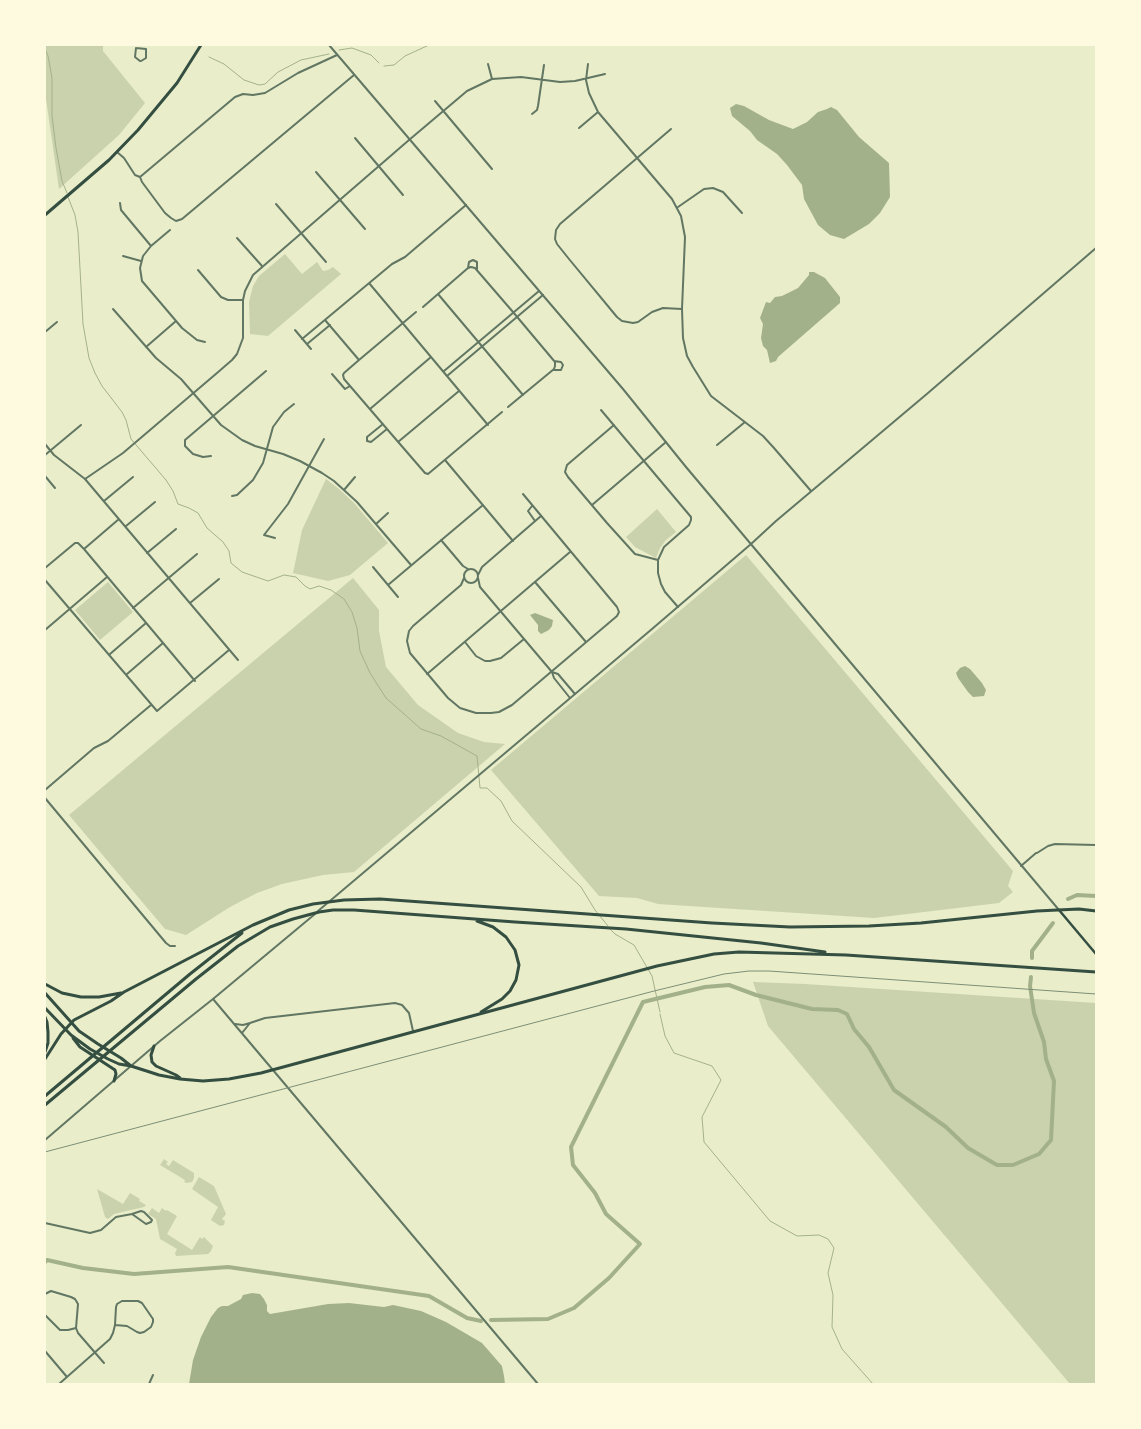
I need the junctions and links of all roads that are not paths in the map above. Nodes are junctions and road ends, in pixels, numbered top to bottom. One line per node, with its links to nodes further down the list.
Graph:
1 (201, 45): 21 (highway)
2 (329, 45): 4 (street)
3 (136, 47): 3 (street)
4 (337, 55): 9 (street); 26 (street)
5 (488, 64): 10 (street)
6 (588, 64): 12 (street)
7 (544, 65): 11 (street)
8 (605, 74): 12 (street)
9 (354, 75): 20 (street); 26 (street)
10 (492, 79): 11 (street); 14 (street)
11 (542, 80): 12 (street); 16 (street)
12 (586, 80): 15 (street)
13 (435, 102): 14 (street)
14 (443, 112): 20 (street); 24 (street)
15 (598, 112): 17 (street); 22 (street)
16 (532, 114)
17 (579, 128)
18 (671, 129): 22 (street)
19 (354, 138): 23 (street)
20 (409, 140): 23 (street); 31 (street)
21 (117, 152): 26 (street); 34 (highway)
22 (638, 158): 32 (street); 55 (street)
23 (379, 167): 27 (street); 28 (street)
24 (492, 170)
25 (316, 172): 28 (street)
26 (140, 177)
27 (403, 195)
28 (340, 200): 35 (street); 37 (street)
29 (120, 203): 39 (street)
30 (276, 204): 37 (street)
31 (466, 205): 48 (street); 49 (street)
32 (677, 207): 33 (street); 55 (street)
33 (742, 214)
34 (45, 215)
35 (364, 229)
36 (170, 230): 39 (street)
37 (301, 233): 43 (street); 44 (street)
38 (237, 238): 44 (street)
39 (151, 246): 42 (street)
40 (1096, 248): 115 (street)
41 (123, 256): 42 (street)
42 (141, 261): 60 (street)
43 (326, 262)
44 (262, 266): 52 (street)
45 (468, 268): 47 (street); 47 (street); 50 (street)
46 (198, 270): 52 (street)
47 (477, 270): 57 (street)
48 (369, 283): 59 (street); 62 (street)
49 (539, 291): 51 (street); 57 (street)
50 (438, 294): 53 (street); 67 (street)
51 (543, 295): 58 (street); 99 (street)
52 (243, 300): 83 (street)
53 (423, 306)
54 (113, 309): 71 (street)
55 (682, 309): 91 (street)
56 (416, 312): 62 (street)
57 (514, 312): 58 (street); 67 (street)
58 (517, 317): 70 (street); 75 (street)
59 (325, 320): 63 (street); 66 (street)
60 (176, 321): 68 (street); 71 (street)
61 (57, 322): 65 (street)
62 (402, 324): 73 (street); 74 (street)
63 (330, 325): 69 (street); 74 (street)
64 (295, 330): 66 (street)
65 (45, 332)
66 (302, 339): 69 (street)
67 (478, 341): 70 (street); 78 (street)
68 (205, 342)
69 (307, 344): 72 (street)
70 (482, 346): 80 (street); 84 (street)
71 (146, 348): 83 (street)
72 (311, 350)
73 (431, 357): 78 (street); 87 (street)
74 (359, 360): 81 (street)
75 (555, 361): 76 (street); 76 (street)
76 (554, 370): 84 (street)
77 (266, 371): 90 (street)
78 (443, 372): 80 (street)
79 (332, 374): 81 (street)
80 (447, 376): 82 (street)
81 (350, 386): 87 (street)
82 (460, 391): 94 (street); 98 (street)
83 (194, 393): 90 (street); 112 (street)
84 (523, 395): 86 (street)
85 (294, 404): 102 (street)
86 (508, 407)
87 (370, 410): 92 (street)
88 (601, 410): 95 (street)
89 (502, 412): 94 (street)
90 (213, 416): 102 (street); 105 (street)
91 (745, 422): 101 (street); 115 (street)
92 (383, 424): 96 (street); 96 (street)
93 (81, 425): 103 (street)
94 (488, 425): 106 (street)
95 (614, 426): 107 (street); 121 (street)
96 (387, 429): 98 (street)
97 (324, 440): 108 (street)
98 (398, 442): 106 (street)
99 (666, 442): 107 (street); 133 (street)
100 (45, 444): 103 (street)
101 (717, 445)
102 (266, 449): 108 (street); 117 (street)
103 (50, 451): 104 (street); 112 (street)
104 (45, 455)
105 (211, 456)
106 (446, 460): 120 (street)
107 (644, 461): 121 (street); 138 (street)
108 (309, 466): 114 (street); 130 (street)
109 (45, 476): 113 (street)
110 (133, 477): 118 (street)
111 (355, 477): 114 (street)
112 (85, 479): 118 (street)
113 (55, 488)
114 (344, 490): 127 (street)
115 (811, 491): 133 (street)
116 (523, 494): 122 (street)
117 (232, 496)
118 (104, 501): 125 (street)
119 (155, 502): 128 (street)
120 (483, 505): 131 (street); 132 (street)
121 (592, 505): 138 (street)
122 (532, 506): 124 (street); 126 (street)
123 (388, 512): 127 (street)
124 (541, 516): 126 (street); 135 (street)
125 (119, 519): 128 (street); 134 (street)
126 (535, 521): 132 (street)
127 (376, 524): 139 (street)
128 (126, 526): 136 (street)
129 (176, 529): 136 (street)
130 (275, 538)
131 (441, 540): 139 (street); 140 (street)
132 (514, 541): 142 (street)
133 (752, 544): 161 (street); 184 (street)
134 (84, 550): 143 (street); 148 (street)
135 (570, 552): 154 (street); 169 (street)
136 (148, 553): 149 (street)
137 (198, 554): 149 (street)
138 (658, 560): 161 (street)
139 (411, 565): 156 (street)
140 (463, 566): 144 (street); 146 (street)
141 (373, 567): 156 (street)
142 (482, 567): 145 (street); 147 (street)
143 (45, 568)
144 (470, 570): 145 (street); 146 (street)
145 (474, 570): 147 (street)
146 (465, 574): 150 (street)
147 (478, 575): 151 (street)
148 (107, 577): 162 (street); 163 (street)
149 (169, 578): 160 (street); 162 (street)
150 (464, 578): 155 (street); 157 (street)
151 (478, 578): 155 (street); 158 (street)
152 (219, 579): 160 (street)
153 (45, 580): 163 (street)
154 (536, 582): 164 (street); 169 (street)
155 (470, 583): 157 (street); 158 (street)
156 (388, 584): 159 (street)
157 (461, 585): 176 (street)
158 (480, 587): 164 (street)
159 (398, 597)
160 (190, 603): 171 (street)
161 (678, 607): 178 (street)
162 (133, 608): 165 (street)
163 (70, 609): 166 (street); 172 (street)
164 (501, 611): 167 (street); 168 (street)
165 (146, 623): 170 (street); 172 (street)
166 (45, 630)
167 (524, 639): 168 (street); 174 (street)
168 (465, 642): 176 (street)
169 (586, 642): 174 (street)
170 (163, 643): 175 (street); 177 (street)
171 (230, 650): 173 (street); 177 (street)
172 (109, 655): 175 (street)
173 (238, 660)
174 (552, 672): 176 (street); 178 (street); 179 (street)
175 (126, 674): 180 (street)
176 (427, 674)
177 (195, 681): 180 (street)
178 (575, 694): 179 (street)
179 (570, 698): 196 (street)
180 (151, 705): 181 (street)
181 (45, 790)
182 (45, 798): 189 (street)
183 (1096, 845): 184 (street)
184 (1021, 866): 185 (street)
185 (1059, 910): 186 (highway); 188 (highway); 191 (main road)
186 (1096, 910)
187 (472, 919): 190 (highway); 198 (highway); 215 (highway)
188 (253, 925): 194 (highway); 214 (highway)
189 (175, 946)
190 (846, 954): 192 (highway); 198 (highway)
191 (1096, 954)
192 (1096, 972)
193 (45, 984): 194 (highway)
194 (124, 992): 200 (highway)
195 (45, 993): 200 (highway)
196 (213, 999): 202 (street); 207 (street)
197 (45, 1008): 203 (highway)
198 (476, 1014): 204 (highway)
199 (45, 1017): 208 (highway)
200 (71, 1023): 203 (highway); 210 (highway)
201 (250, 1023): 202 (street); 204 (street); 205 (street)
202 (234, 1024): 205 (street)
203 (65, 1030): 206 (highway); 209 (highway)
204 (413, 1031): 211 (highway)
205 (242, 1033): 211 (street)
206 (71, 1035): 210 (highway); 213 (highway)
207 (154, 1046): 210 (street); 212 (highway)
208 (45, 1052)
209 (45, 1059)
210 (131, 1066): 212 (highway); 213 (street)
211 (273, 1070): 212 (highway); 230 (street)
212 (180, 1079)
213 (114, 1081): 216 (street)
214 (45, 1096)
215 (45, 1105)
216 (45, 1140)
217 (132, 1214): 217 (street); 218 (street)
218 (45, 1223)
219 (45, 1294): 222 (street)
220 (45, 1315): 222 (street)
221 (115, 1325): 221 (street); 224 (street)
222 (76, 1328): 224 (street)
223 (45, 1351): 227 (street)
224 (94, 1353): 225 (street); 227 (street)
225 (104, 1364)
226 (154, 1375): 229 (street)
227 (67, 1377): 228 (street)
228 (59, 1384)
229 (149, 1384)
230 (538, 1384)

